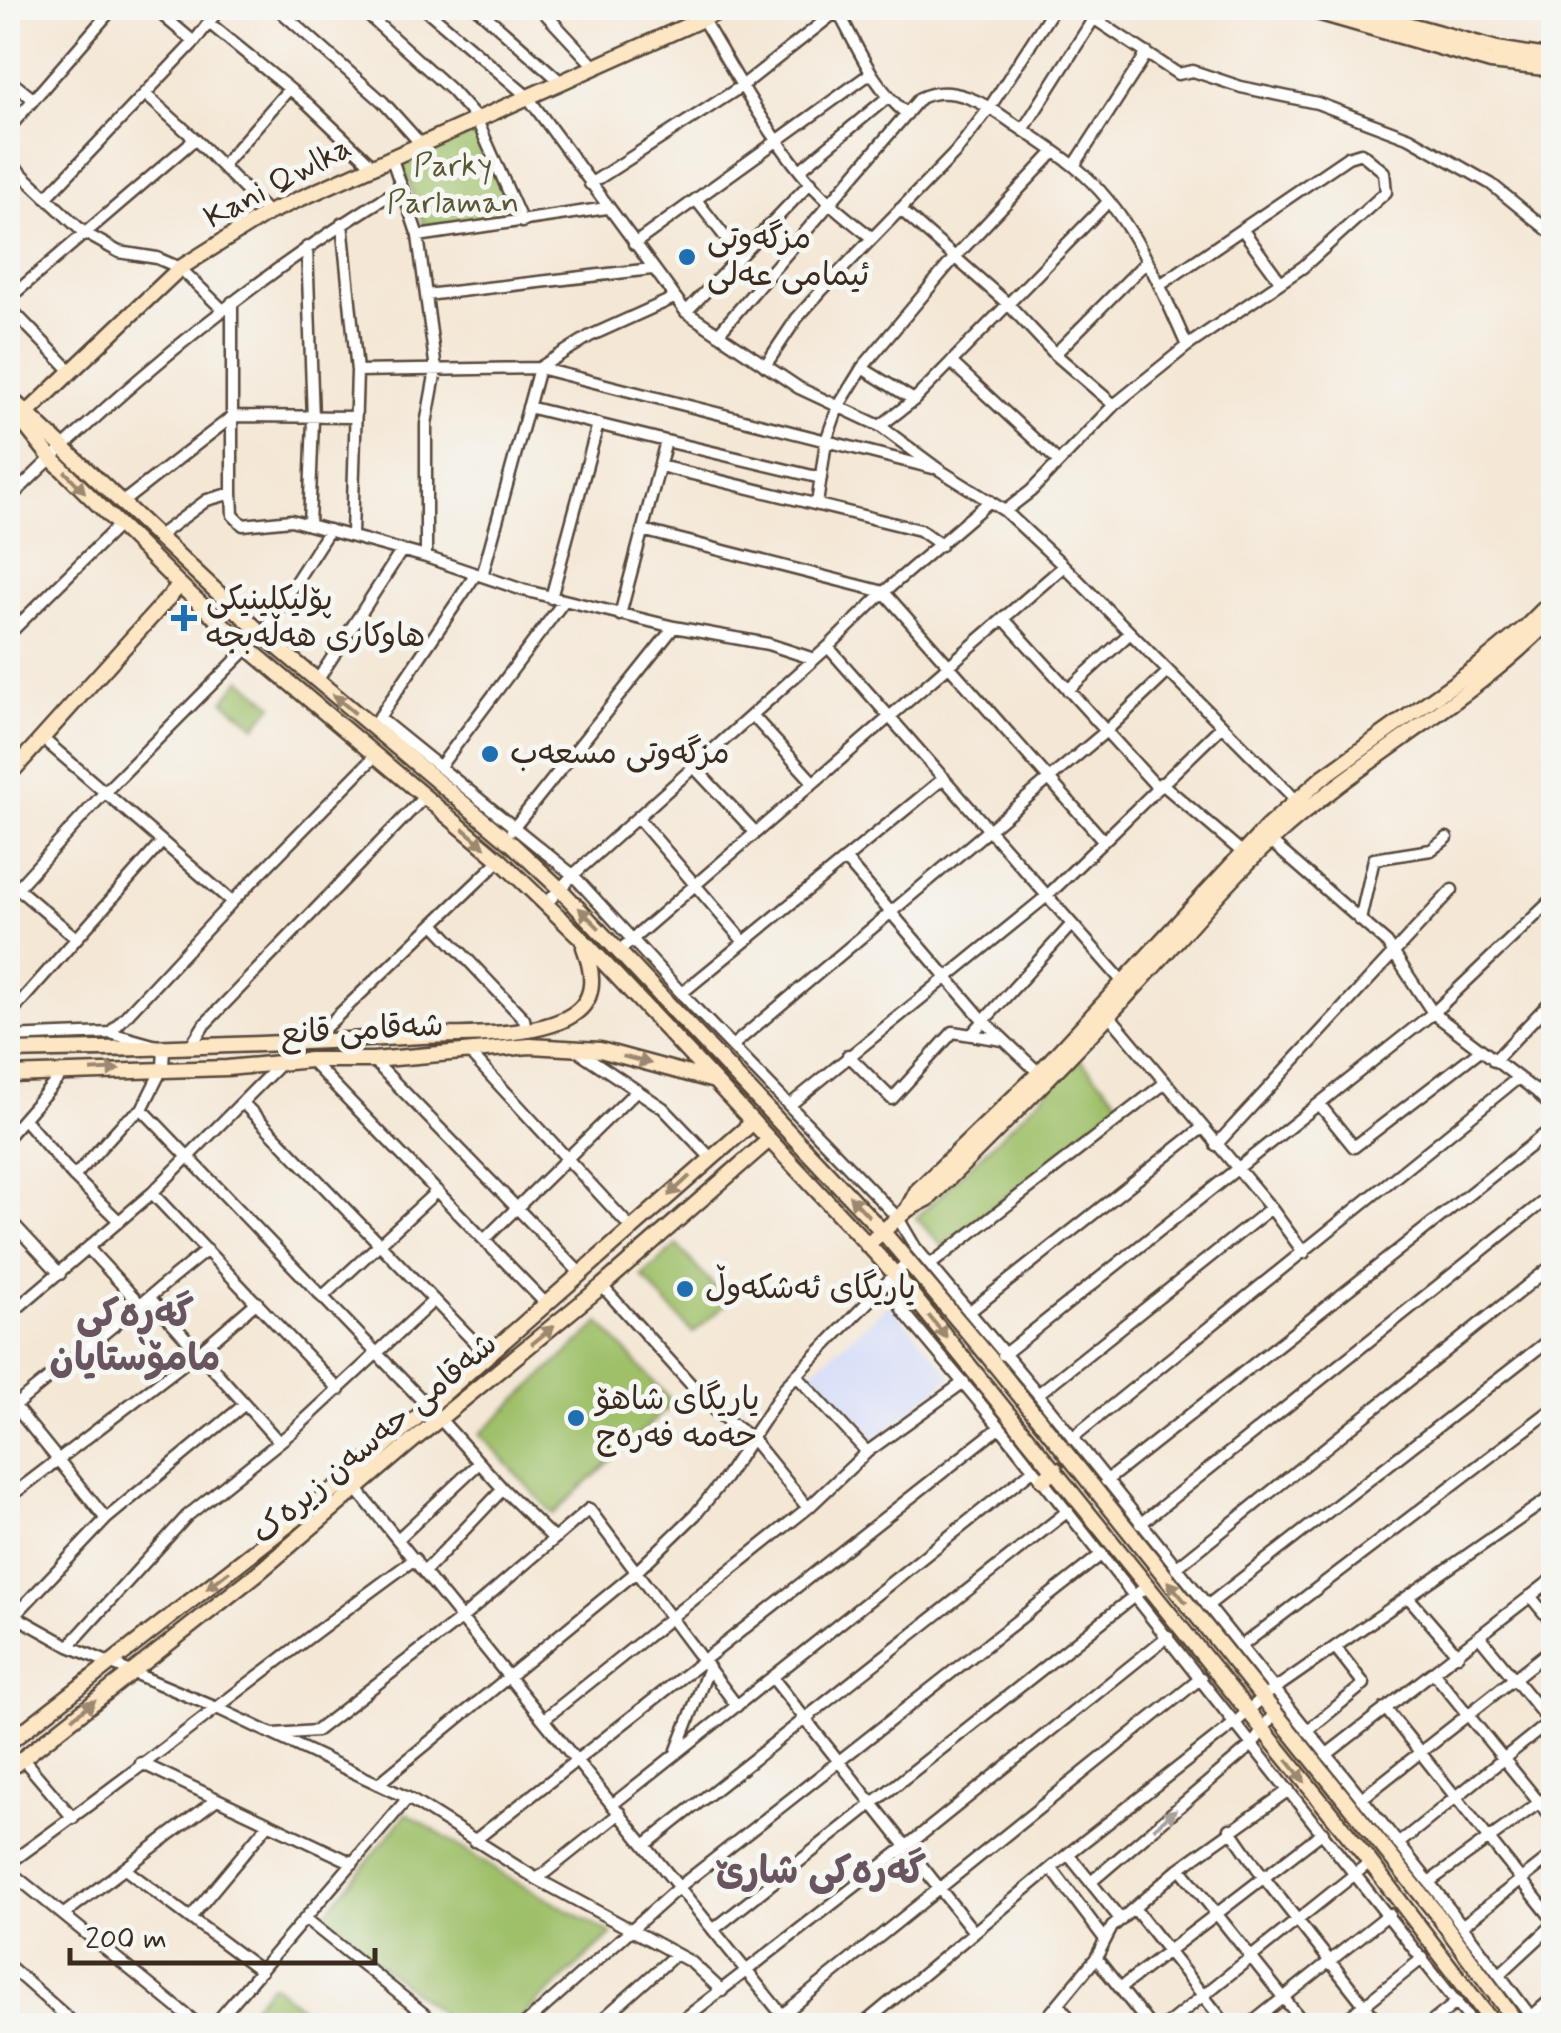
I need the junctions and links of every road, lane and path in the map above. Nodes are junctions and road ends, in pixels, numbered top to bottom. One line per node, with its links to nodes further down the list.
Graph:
1 (113, 8): 30 (street)
2 (154, 8): 17 (street)
3 (220, 8): 16 (street)
4 (278, 8): 38 (street)
5 (360, 8): 33 (street)
6 (424, 8): 28 (street)
7 (477, 8): 24 (street)
8 (540, 8): 20 (street)
9 (1054, 8): 31 (street)
10 (1078, 8): 15 (street)
11 (1302, 8): 21 (main road)
12 (1348, 8): 19 (main road)
13 (836, 9): 22 (street); 25 (street)
14 (712, 11): 20 (main road, Kani Qwlka); 25 (street)
15 (1094, 18): 18 (street); 35 (street)
16 (208, 23): 17 (street); 26 (street)
17 (194, 42): 27 (street)
18 (1147, 53): 44 (street); 60 (street)
19 (1554, 58)
20 (595, 68): 24 (main road, Kani Qwlka)
21 (1554, 69)
22 (871, 73): 29 (street); 37 (street)
23 (8, 79): 30 (street)
24 (560, 82): 28 (main road, Kani Qwlka)
25 (742, 86): 37 (street); 47 (street)
26 (289, 89): 42 (street); 43 (street)
27 (145, 94): 36 (street); 49 (street)
28 (527, 96): 33 (main road, Kani Qwlka); 47 (street)
29 (888, 97): 32 (street); 45 (street)
30 (33, 99): 34 (street)
31 (990, 107): 32 (street); 35 (street); 54 (street)
32 (907, 114): 51 (street)
33 (476, 118): 38 (main road, Kani Qwlka); 56 (street)
34 (8, 129)
35 (1022, 130): 39 (street)
36 (195, 139): 43 (street); 59 (street)
37 (780, 141): 45 (street); 50 (street)
38 (420, 143): 40 (main road, Kani Qwlka)
39 (1054, 152): 44 (street); 66 (street)
40 (390, 156): 42 (main road, Kani Qwlka); 48 (street)
41 (8, 161): 49 (street)
42 (372, 165): 55 (main road, Kani Qwlka)
43 (222, 166): 55 (street)
44 (1074, 166): 52 (street)
45 (801, 169): 46 (street)
46 (811, 182): 51 (street); 65 (street)
47 (590, 184): 53 (street)
48 (401, 188): 57 (street); 61 (street)
49 (46, 198): 59 (street)
50 (697, 201): 63 (street); 65 (street)
51 (828, 202): 62 (street); 80 (street)
52 (1108, 202): 67 (street); 76 (street)
53 (607, 208): 56 (street); 63 (street)
54 (900, 209): 62 (street); 66 (street)
55 (268, 213): 68 (main road, Kani Qwlka)
56 (522, 222): 61 (street)
57 (342, 223): 64 (street); 89 (street)
58 (1242, 229): 70 (street); 70 (street); 71 (street)
59 (83, 232): 68 (street); 74 (street)
60 (1554, 234)
61 (418, 236): 72 (street)
62 (872, 238): 84 (street)
63 (634, 244): 69 (street)
64 (307, 247): 75 (street); 97 (street)
65 (740, 256): 79 (street)
66 (955, 257): 76 (street); 86 (street)
67 (1147, 262): 71 (street); 82 (street)
68 (180, 268): 78 (street); 88 (main road, Kani Qwlka)
69 (652, 268): 72 (street); 73 (street)
70 (1280, 281): 81 (street)
71 (1160, 285): 81 (street)
72 (426, 295): 87 (street)
73 (674, 298): 79 (street); 85 (street)
74 (8, 299)
75 (232, 302): 78 (street); 95 (street)
76 (1008, 304): 82 (street); 83 (street)
77 (8, 306): 88 (street)
78 (222, 310): 102 (street)
79 (686, 312): 80 (street)
80 (718, 334): 84 (street)
81 (1187, 346): 91 (street)
82 (1055, 354): 91 (street)
83 (951, 362): 90 (street); 103 (street)
84 (765, 366): 92 (street)
85 (539, 368): 87 (street); 93 (street); 101 (street)
86 (862, 368): 90 (street); 92 (street)
87 (436, 370): 89 (street); 121 (street)
88 (71, 371): 94 (main road, Kani Qwlka)
89 (357, 372): 96 (street)
90 (914, 400): 99 (street)
91 (1114, 405): 103 (street)
92 (838, 406): 99 (street); 101 (street)
93 (528, 407): 98 (street); 123 (street)
94 (18, 408): 102 (main road)
95 (233, 416): 97 (street); 107 (street); 110 (street)
96 (355, 417): 97 (street); 117 (street)
97 (313, 419): 113 (street)
98 (598, 424): 100 (street); 126 (street)
99 (880, 426): 105 (street)
100 (666, 441): 104 (street); 106 (street)
101 (826, 441): 105 (street); 106 (street)
102 (56, 452): 108 (street); 110 (main road); 114 (main road, one-way to 114)
103 (1059, 462): 112 (street)
104 (660, 466): 111 (street); 116 (street)
105 (938, 469): 109 (street)
106 (821, 478): 111 (street)
107 (232, 493): 113 (street); 118 (street)
108 (8, 500)
109 (990, 501): 112 (street); 119 (street)
110 (120, 504): 118 (main road)
111 (818, 504): 119 (street)
112 (1005, 511): 122 (street)
113 (309, 525): 115 (street)
114 (118, 526): 124 (main road); 135 (street)
115 (330, 530): 117 (street); 133 (street)
116 (642, 530): 125 (street); 129 (street)
117 (352, 536): 120 (street)
118 (157, 537): 133 (main road)
119 (941, 545): 125 (street)
120 (402, 550): 121 (street); 141 (street)
121 (426, 557): 123 (street)
122 (1064, 566): 131 (street); 134 (street)
123 (479, 575): 126 (street); 145 (street)
124 (180, 585): 137 (main road); 148 (main road)
125 (884, 592): 136 (street); 139 (street)
126 (551, 598): 128 (street)
127 (1554, 599): 159 (main road)
128 (564, 601): 129 (street); 150 (street)
129 (620, 615): 132 (street)
130 (1554, 616): 166 (main road)
131 (1004, 618): 139 (street); 142 (street)
132 (674, 627): 138 (street); 162 (street)
133 (262, 634): 141 (main road)
134 (1129, 634): 140 (street); 142 (street)
135 (8, 635)
136 (828, 647): 138 (street); 144 (street)
137 (248, 648): 149 (main road); 157 (street)
138 (814, 660): 143 (street)
139 (948, 664): 144 (street); 154 (street)
140 (1168, 672): 146 (street); 147 (street)
141 (318, 681): 145 (main road, one-way to 141)
142 (1068, 690): 147 (street)
143 (752, 715): 151 (street); 155 (street)
144 (889, 716): 153 (street); 155 (street)
145 (375, 723): 150 (street); 162 (main road)
146 (1222, 726): 156 (street); 159 (street)
147 (1106, 732): 154 (street); 156 (street)
148 (42, 738): 152 (main road); 157 (street)
149 (374, 756): 158 (main road); 179 (street)
150 (441, 766): 162 (street)
151 (694, 767): 160 (street); 163 (street)
152 (8, 776)
153 (944, 778): 161 (street); 169 (street)
154 (1050, 779): 161 (street); 165 (street)
155 (813, 782): 163 (street)
156 (1159, 785): 165 (street); 168 (street)
157 (105, 792): 167 (street); 173 (street)
158 (424, 798): 170 (main road, one-way to 170); 206 (street)
159 (1296, 800): 168 (main road)
160 (638, 818): 171 (street); 172 (street)
161 (989, 830): 176 (street); 182 (street)
162 (510, 832): 171 (street); 174 (main road)
163 (755, 832): 172 (street)
164 (1447, 838): 183 (street)
165 (1103, 840): 176 (street)
166 (1270, 841): 181 (main road); 183 (street)
167 (162, 842): 179 (street); 187 (street)
168 (1242, 853): 181 (main road)
169 (845, 859): 182 (street); 188 (street)
170 (500, 860): 180 (main road); 184 (street)
171 (573, 875): 174 (street); 189 (street)
172 (695, 885): 188 (street); 189 (street)
173 (17, 888): 177 (street); 187 (street)
174 (559, 888): 180 (street); 189 (main road, one-way to 174)
175 (1452, 890): 190 (street)
176 (1047, 896): 185 (street); 191 (street)
177 (8, 898)
178 (1554, 898): 195 (street)
179 (232, 902): 201 (street)
180 (546, 904): 186 (main road)
181 (1196, 912): 192 (main road); 196 (main road)
182 (890, 914): 191 (street); 208 (street)
183 (1360, 920): 190 (street)
184 (434, 924): 199 (street); 205 (street)
185 (1072, 924): 192 (street); 198 (street)
186 (580, 937): 199 (main road, شەقامی قانع); 225 (main road)
187 (76, 938): 197 (street)
188 (744, 942): 193 (street)
189 (626, 945): 193 (street); 255 (main road, one-way to 189)
190 (1393, 953): 195 (street); 240 (street)
191 (946, 976): 198 (street); 214 (street)
192 (1123, 982): 221 (main road)
193 (682, 994): 208 (street)
194 (1554, 998): 218 (street)
195 (1433, 1013): 212 (street); 231 (street)
196 (1109, 1015): 226 (street); 251 (main road)
197 (8, 1016)
198 (984, 1021): 202 (street); 204 (street)
199 (526, 1029): 200 (main road, شەقامی قانع)
200 (509, 1031): 205 (main road, شەقامی قانع); 210 (main road)
201 (110, 1034): 203 (street); 209 (street)
202 (971, 1035): 204 (street); 214 (street)
203 (8, 1036)
204 (1004, 1040): 221 (street)
205 (302, 1043): 206 (main road, شەقامی قانع)
206 (191, 1046): 209 (main road, شەقامی قانع)
207 (571, 1046): 210 (main road, شەقامی قانع); 225 (main road, شەقامی قانع, one-way to 225); 227 (street)
208 (732, 1046): 230 (street)
209 (164, 1048): 211 (main road, شەقامی قانع); 219 (street)
210 (510, 1048): 213 (main road, شەقامی قانع)
211 (8, 1051)
212 (1479, 1051): 218 (street); 231 (street)
213 (468, 1052): 216 (main road, شەقامی قانع); 243 (street)
214 (848, 1055): 230 (street)
215 (310, 1060): 216 (main road, شەقامی قانع); 217 (main road, شەقامی قانع); 247 (street)
216 (373, 1060): 250 (street)
217 (282, 1061): 219 (main road, شەقامی قانع); 229 (street)
218 (1494, 1062): 223 (street)
219 (163, 1068): 220 (main road, شەقامی قانع, one-way to 219); 232 (street)
220 (63, 1073): 222 (main road, شەقامی قانع); 234 (street)
221 (1038, 1073): 251 (main road)
222 (8, 1074)
223 (1518, 1078): 228 (street); 261 (street)
224 (1554, 1080): 228 (street)
225 (715, 1081): 235 (main road)
226 (1165, 1082): 237 (street); 263 (street)
227 (636, 1090): 241 (street); 243 (street)
228 (1537, 1092): 233 (street)
229 (243, 1102): 242 (street); 257 (street)
230 (791, 1104): 251 (street)
231 (1320, 1105): 244 (street)
232 (142, 1109): 242 (street); 245 (street)
233 (1554, 1110)
234 (24, 1118): 238 (street); 245 (street)
235 (753, 1122): 239 (main road); 241 (main road, شەقامی حەسەن زیرەک)
236 (1554, 1127): 297 (street)
237 (1202, 1128): 240 (street); 274 (street)
238 (8, 1136)
239 (770, 1140): 258 (main road); 268 (main road, شەقامی حەسەن زیرەک)
240 (1216, 1145): 244 (street)
241 (710, 1157): 254 (main road, شەقامی حەسەن زیرەک, one-way to 254)
242 (188, 1158): 246 (street); 269 (street)
243 (567, 1158): 250 (street); 254 (street)
244 (1236, 1170): 249 (street); 278 (street)
245 (74, 1178): 253 (street)
246 (152, 1192): 253 (street); 260 (street)
247 (437, 1192): 256 (street); 257 (street)
248 (1554, 1194): 305 (street)
249 (1270, 1208): 261 (street); 284 (street)
250 (518, 1209): 256 (street); 266 (street)
251 (903, 1213): 255 (main road); 263 (street)
252 (8, 1218): 265 (street)
253 (119, 1222): 259 (street)
254 (632, 1229): 266 (main road, شەقامی حەسەن زیرەک)
255 (883, 1232): 258 (main road); 262 (main road)
256 (484, 1240): 273 (street)
257 (380, 1244): 269 (street); 270 (street)
258 (867, 1246): 267 (main road)
259 (88, 1248): 265 (street); 271 (street)
260 (208, 1250): 271 (street); 272 (street)
261 (1304, 1254): 290 (street)
262 (908, 1262): 267 (street); 278 (main road)
263 (930, 1264): 274 (street)
264 (1554, 1264): 311 (street)
265 (60, 1274): 275 (street)
266 (581, 1274): 273 (main road, شەقامی حەسەن زیرەک)
267 (896, 1275): 281 (street); 282 (street); 296 (main road, one-way to 296)
268 (602, 1286): 288 (main road, شەقامی حەسەن زیرەک, one-way to 268); 291 (street)
269 (322, 1297): 279 (street)
270 (434, 1300): 279 (street); 280 (street)
271 (144, 1301): 277 (street); 285 (street)
272 (258, 1302): 277 (street); 283 (street)
273 (547, 1305): 280 (main road, شەقامی حەسەن زیرەک)
274 (969, 1312): 278 (street)
275 (8, 1316)
276 (1554, 1336): 319 (street)
277 (200, 1351): 286 (street); 294 (street)
278 (996, 1353): 284 (street); 308 (main road)
279 (377, 1354): 283 (street); 288 (street)
280 (488, 1356): 288 (main road, شەقامی حەسەن زیرەک)
281 (796, 1375): 291 (street); 293 (street)
282 (964, 1382): 289 (street); 293 (street)
283 (339, 1390): 292 (street)
284 (1038, 1394): 290 (street)
285 (10, 1402): 294 (street)
286 (245, 1404): 292 (street); 304 (street)
287 (1554, 1408): 327 (street)
288 (435, 1414): 295 (street); 298 (main road, شەقامی حەسەن زیرەک)
289 (1000, 1426): 296 (street); 332 (street)
290 (1072, 1438): 297 (street)
291 (752, 1439): 302 (street); 313 (street)
292 (279, 1442): 326 (street)
293 (868, 1452): 302 (street)
294 (56, 1460): 301 (street); 304 (street)
295 (479, 1464): 299 (street); 306 (street)
296 (1044, 1473): 303 (street); 315 (main road); 336 (street)
297 (1106, 1480): 305 (street)
298 (352, 1484): 306 (street); 331 (main road, شەقامی حەسەن زیرەک, one-way to 331); 333 (main road, شەقامی حەسەن زیرەک)
299 (503, 1489): 307 (street); 312 (street)
300 (1554, 1495): 318 (street)
301 (8, 1498)
302 (808, 1508): 321 (street)
303 (1068, 1511): 309 (street); 346 (street)
304 (106, 1519): 320 (street)
305 (1140, 1524): 308 (street)
306 (399, 1538): 310 (street)
307 (554, 1539): 313 (street); 322 (street)
308 (1149, 1547): 311 (street); 339 (main road, one-way to 308)
309 (1102, 1554): 316 (street); 363 (street)
310 (416, 1559): 312 (street); 342 (street)
311 (1176, 1568): 319 (street)
312 (425, 1571): 322 (street)
313 (635, 1573): 321 (street); 335 (street)
314 (1554, 1578): 317 (street)
315 (1148, 1585): 316 (street); 343 (main road)
316 (1134, 1595): 324 (street); 373 (street)
317 (1530, 1596): 323 (street); 325 (street)
318 (1410, 1598): 328 (street); 330 (street)
319 (1207, 1606): 327 (street)
320 (11, 1614): 326 (street)
321 (670, 1616): 332 (street); 345 (street)
322 (462, 1618): 335 (street); 349 (street)
323 (1554, 1625)
324 (1168, 1636): 337 (street); 384 (street)
325 (1480, 1637): 330 (street); 338 (street)
326 (69, 1646): 331 (street)
327 (1240, 1647): 339 (street)
328 (1335, 1647): 339 (street); 351 (street)
329 (1554, 1647): 338 (street)
330 (1458, 1654): 334 (street)
331 (109, 1663): 333 (street); 353 (main road, شەقامی حەسەن زیرەک)
332 (707, 1664): 340 (street); 357 (street); 361 (street)
333 (130, 1673): 342 (street); 359 (main road, شەقامی حەسەن زیرەک, one-way to 333)
334 (1434, 1674): 341 (street); 344 (street)
335 (510, 1676): 345 (street); 365 (street)
336 (772, 1678): 340 (street); 346 (street)
337 (1201, 1678): 348 (street); 400 (street)
338 (1514, 1678): 344 (street); 347 (street)
339 (1274, 1700): 343 (street); 350 (street); 351 (street); 402 (main road)
340 (737, 1706): 357 (street)
341 (1386, 1708): 355 (street); 358 (street)
342 (220, 1709): 352 (street); 362 (street)
343 (1247, 1712): 348 (street); 350 (main road)
344 (1468, 1714): 355 (street); 360 (street)
345 (544, 1718): 361 (street)
346 (804, 1718): 363 (street); 383 (street)
347 (1552, 1722): 360 (street)
348 (1235, 1723): 354 (street); 385 (street)
349 (316, 1730): 352 (street); 356 (street)
350 (1263, 1730): 354 (street); 387 (main road, one-way to 387)
351 (1307, 1731): 358 (street)
352 (273, 1734): 356 (street)
353 (8, 1743)
354 (1253, 1744): 366 (street); 397 (street, one-way to 354)
355 (1420, 1752): 368 (street); 371 (street)
356 (311, 1753): 365 (street)
357 (676, 1754): 374 (street)
358 (1326, 1755): 371 (street)
359 (22, 1758): 364 (main road, شەقامی حەسەن زیرەک); 375 (street)
360 (1504, 1758): 368 (street); 372 (street)
361 (577, 1760): 374 (street); 381 (street)
362 (142, 1762): 369 (street); 375 (street)
363 (840, 1763): 373 (street); 399 (street)
364 (8, 1770)
365 (378, 1784): 370 (street)
366 (1289, 1790): 378 (street); 379 (street)
367 (1554, 1792): 372 (street)
368 (1456, 1797): 380 (street); 382 (street)
369 (218, 1798): 377 (street); 391 (street)
370 (408, 1798): 381 (street); 388 (street)
371 (1361, 1799): 382 (street)
372 (1539, 1803): 376 (street); 380 (street)
373 (872, 1804): 384 (street); 413 (street)
374 (616, 1809): 383 (street); 395 (street)
375 (73, 1818): 389 (street)
376 (1554, 1820)
377 (268, 1823): 388 (street); 406 (street)
378 (1230, 1829): 390 (street); 394 (street)
379 (1323, 1832): 393 (street); 394 (street)
380 (1489, 1840): 396 (street); 398 (street)
381 (474, 1841): 395 (street)
382 (1398, 1844): 398 (street)
383 (645, 1845): 399 (street)
384 (908, 1846): 400 (street); 424 (street)
385 (1068, 1854): 392 (street); 397 (street)
386 (1554, 1854): 396 (street)
387 (1370, 1862): 393 (street); 459 (main road)
388 (354, 1863): 407 (street)
389 (8, 1867): 403 (street)
390 (1180, 1868): 401 (street); 405 (street)
391 (125, 1869): 403 (street); 406 (street)
392 (1052, 1870): 414 (street); 415 (street)
393 (1357, 1874): 404 (street); 408 (street)
394 (1264, 1878): 405 (street); 408 (street)
395 (537, 1879): 412 (street)
396 (1521, 1879): 410 (street); 411 (street)
397 (1091, 1882): 409 (street)
398 (1429, 1882): 402 (street)
399 (679, 1887): 412 (street); 413 (street)
400 (940, 1887): 414 (street); 435 (street)
401 (1134, 1908): 409 (street); 416 (street)
402 (1441, 1909): 411 (street); 460 (main road)
403 (64, 1914): 442 (street)
404 (1388, 1914): 420 (street); 421 (street)
405 (1218, 1915): 416 (street); 418 (street)
406 (190, 1918): 423 (street)
407 (306, 1919): 423 (street); 444 (street)
408 (1296, 1919): 418 (street); 421 (street)
409 (1120, 1920): 415 (street)
410 (1554, 1922): 425 (street)
411 (1463, 1926): 425 (street)
412 (630, 1930): 417 (street); 445 (street)
413 (714, 1930): 424 (street)
414 (974, 1932): 439 (street)
415 (1104, 1938): 419 (street)
416 (1168, 1952): 426 (street); 428 (street)
417 (676, 1954): 427 (street); 446 (street)
418 (1250, 1955): 428 (street); 429 (street)
419 (1096, 1958): 426 (street); 432 (street)
420 (1423, 1958): 431 (street); 433 (street)
421 (1330, 1961): 429 (street); 433 (street)
422 (8, 1966): 436 (street)
423 (261, 1971): 443 (street)
424 (746, 1972): 427 (street); 435 (street)
425 (1500, 1974): 437 (street)
426 (1120, 1988): 450 (street)
427 (722, 1991): 438 (street)
428 (1202, 1994): 451 (street); 452 (street)
429 (1283, 1998): 453 (street); 454 (street)
430 (1554, 1998): 437 (street)
431 (1457, 2002): 457 (street); 458 (street)
432 (1060, 2005): 448 (street); 449 (street)
433 (1365, 2005): 455 (street); 456 (street)
434 (1554, 2006): 437 (street)
435 (782, 2015): 447 (street)
436 (67, 2016): 440 (street); 441 (street)
437 (1535, 2021)
438 (681, 2024)
439 (862, 2025)
440 (54, 2026)
441 (78, 2026)
442 (200, 2026)
443 (213, 2026)
444 (439, 2026)
445 (523, 2026)
446 (595, 2026)
447 (790, 2026)
448 (1040, 2026)
449 (1075, 2026)
450 (1150, 2026)
451 (1165, 2026)
452 (1227, 2026)
453 (1248, 2026)
454 (1306, 2026)
455 (1338, 2026)
456 (1381, 2026)
457 (1427, 2026)
458 (1475, 2026)
459 (1495, 2026)
460 (1519, 2026)

